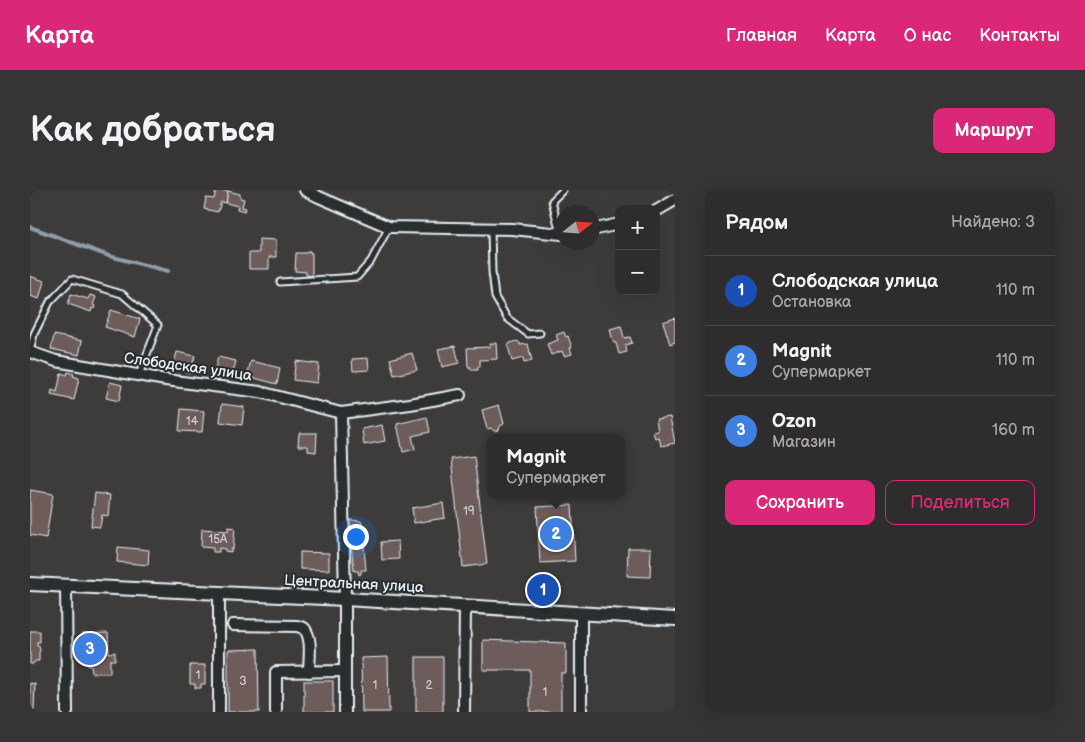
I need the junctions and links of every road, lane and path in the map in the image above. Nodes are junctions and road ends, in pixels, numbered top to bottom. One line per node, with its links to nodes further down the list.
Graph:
1 (305, 190): 7 (street)
2 (563, 190): 5 (lane)
3 (675, 200): 4 (street)
4 (660, 209)
5 (555, 212)
6 (615, 225): 8 (street)
7 (389, 227): 9 (street); 11 (lane)
8 (600, 228)
9 (491, 229): 10 (street); 12 (lane)
10 (555, 233)
11 (280, 282)
12 (540, 333)
13 (30, 352): 14 (street, Слободская улица); 14 (lane)
14 (139, 375): 16 (street, Слободская улица)
15 (460, 395): 16 (street, Слободская улица)
16 (341, 413): 20 (street)
17 (30, 584): 18 (street, Центральная улица)
18 (66, 586): 19 (street, Центральная улица); 27 (street)
19 (219, 593): 20 (street, Центральная улица); 28 (street)
20 (345, 599): 21 (street, Центральная улица); 25 (street)
21 (465, 606): 22 (street, Центральная улица); 31 (street)
22 (581, 614): 23 (street, Центральная улица); 32 (street)
23 (675, 619)
24 (233, 625): 26 (street)
25 (345, 671): 26 (street); 30 (street)
26 (309, 672): 29 (street)
27 (67, 712)
28 (220, 712)
29 (276, 712)
30 (345, 712)
31 (464, 712)
32 (582, 712)

